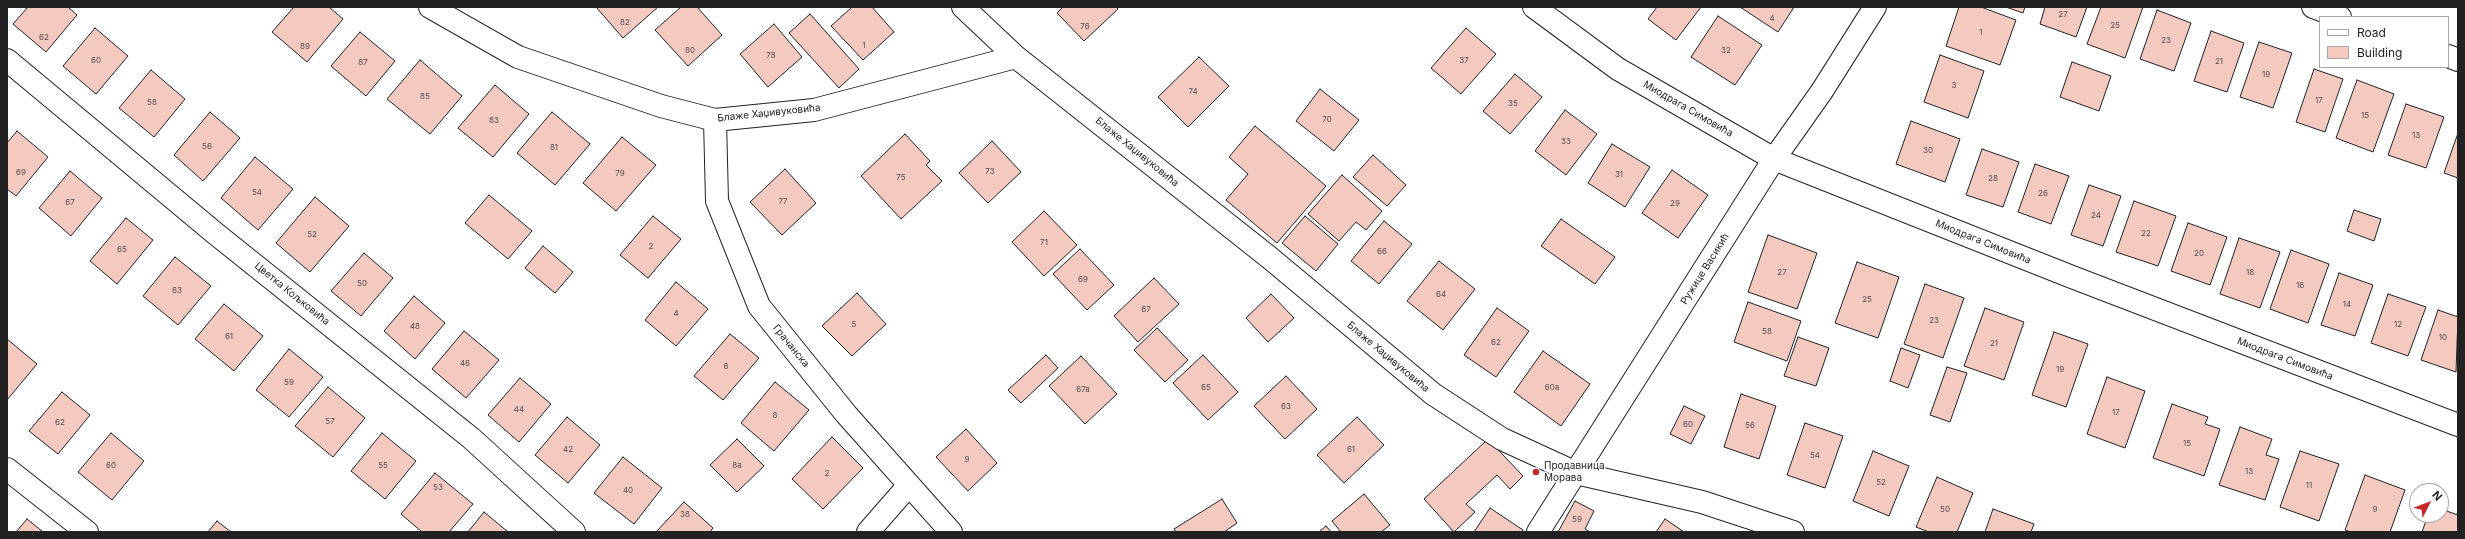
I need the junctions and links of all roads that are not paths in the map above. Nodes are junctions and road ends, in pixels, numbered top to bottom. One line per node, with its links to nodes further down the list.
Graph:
1 (430, 7): 9 (street, Блаже Хаџивуковића)
2 (963, 7): 7 (street)
3 (1534, 7): 10 (street, Миодрага Симовића)
4 (1875, 7): 10 (street, Ружице Васикић)
5 (2312, 7): 6 (street)
6 (2337, 16)
7 (1016, 57): 9 (street, Блаже Хаџивуковића); 13 (street, Блаже Хаџивуковића)
8 (7, 60): 16 (street, Цветка Кољковића)
9 (715, 120): 14 (street, Грачанска)
10 (1774, 159): 11 (street, Миодрага Симовића); 13 (street, Ружице Васикић)
11 (2458, 425)
12 (7, 469): 15 (street)
13 (1576, 473): 19 (street, Ружице Васикић); 20 (street, Блаже Хаџивуковића)
14 (909, 485): 17 (street); 18 (street, Грачанска)
15 (87, 532)
16 (574, 532)
17 (868, 532)
18 (951, 532)
19 (1538, 532)
20 (1793, 532)

